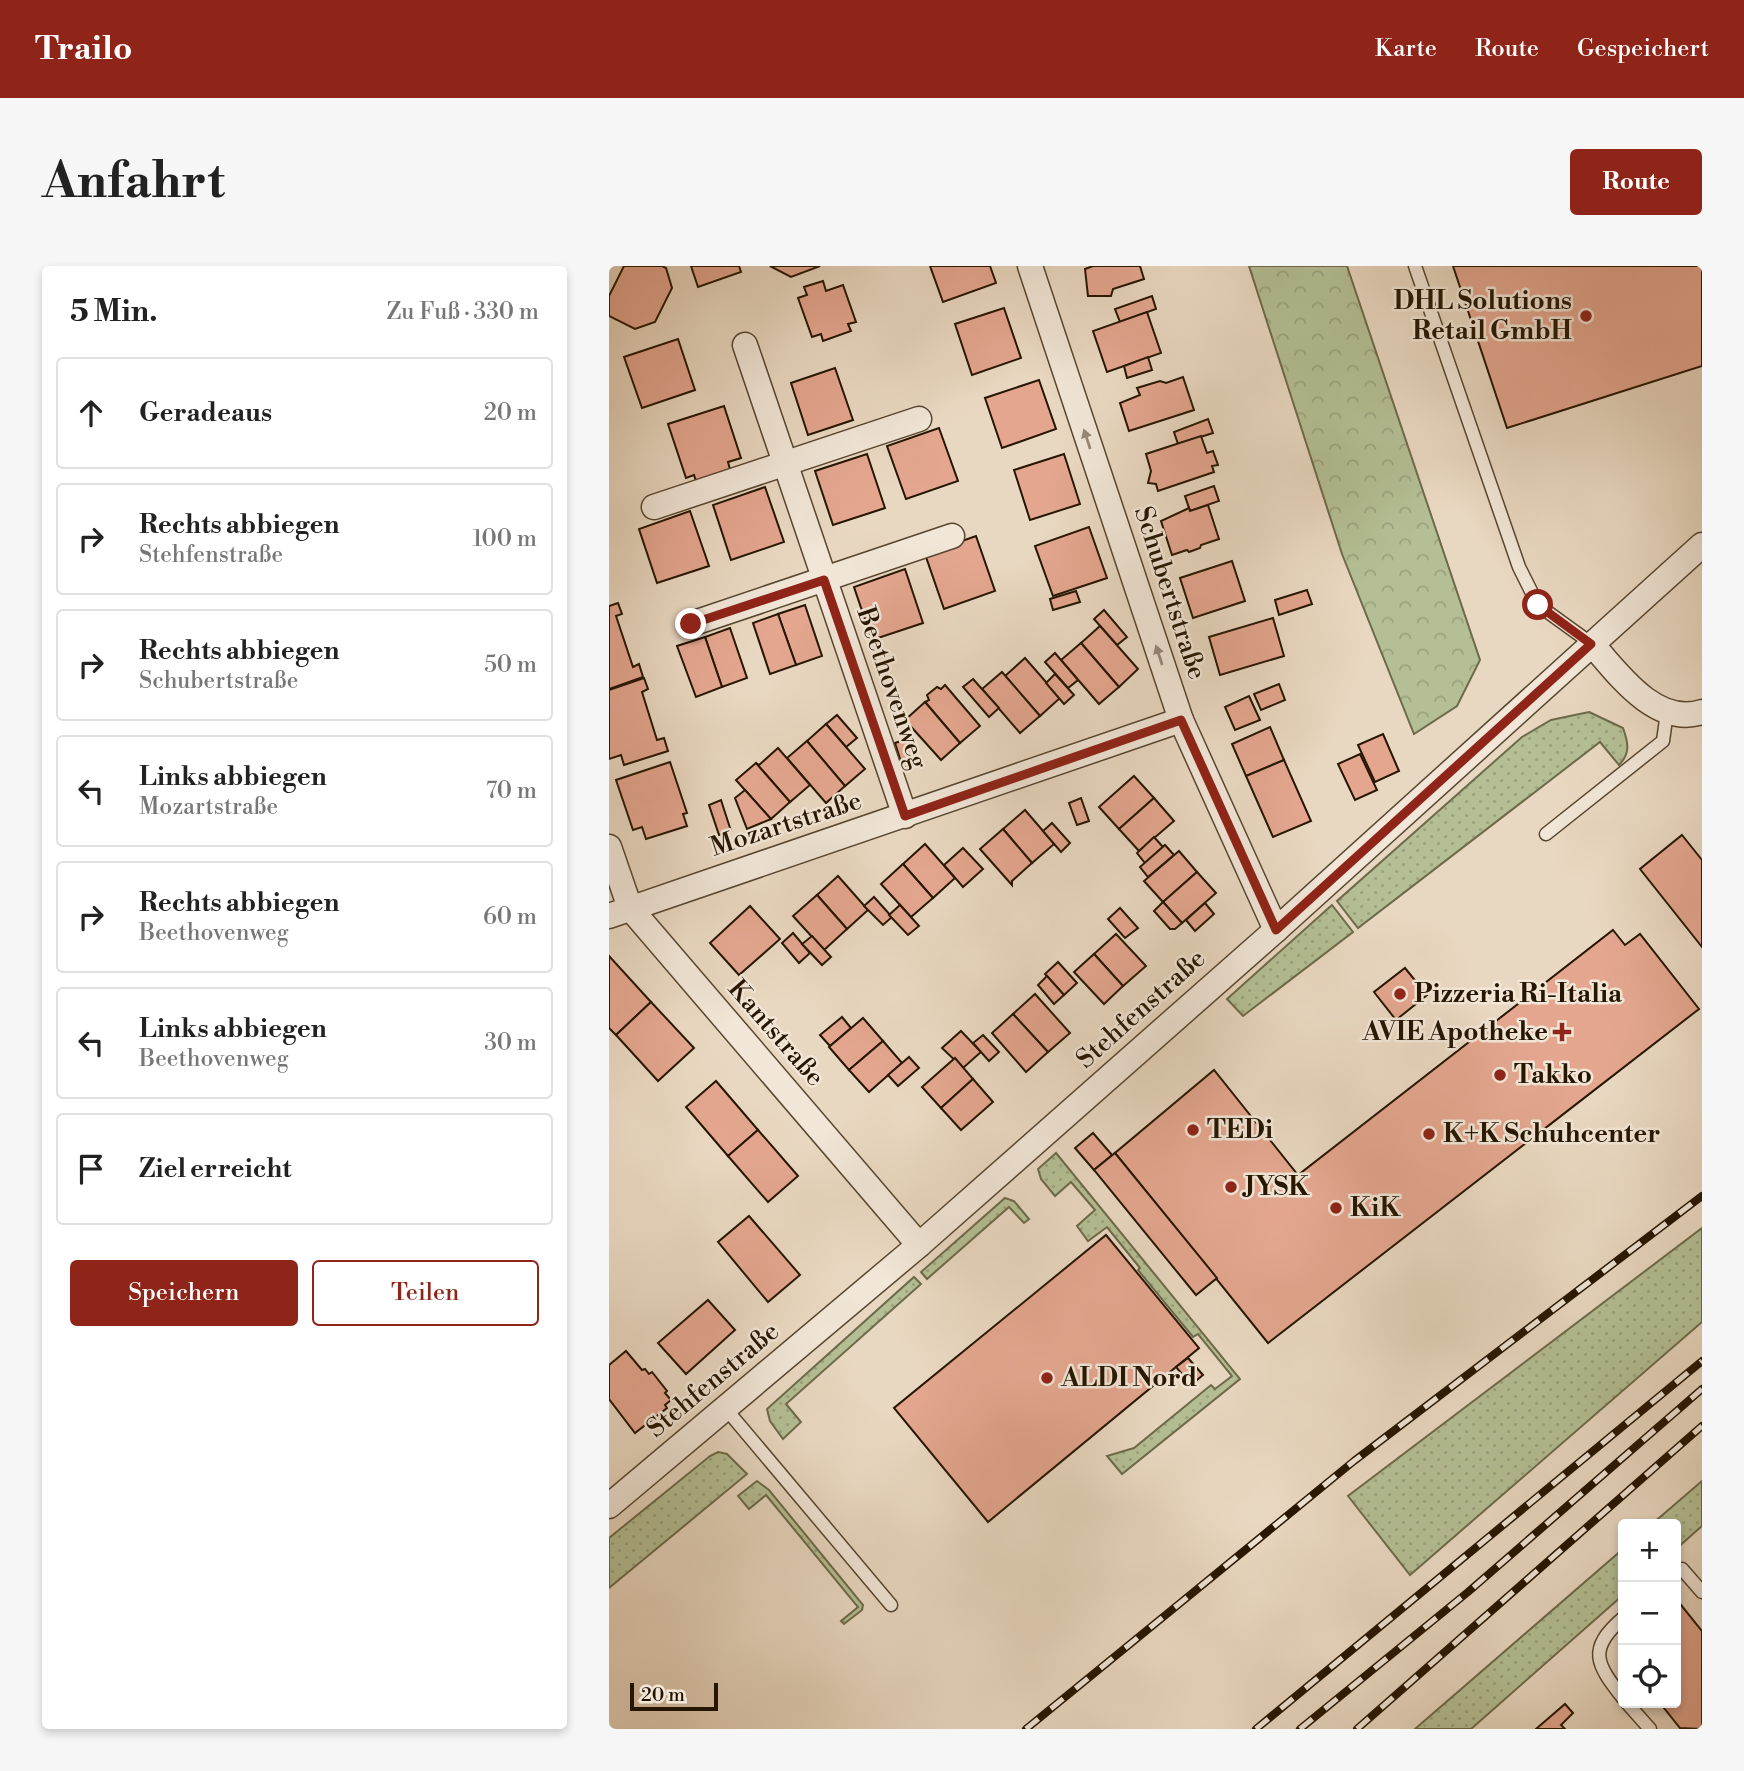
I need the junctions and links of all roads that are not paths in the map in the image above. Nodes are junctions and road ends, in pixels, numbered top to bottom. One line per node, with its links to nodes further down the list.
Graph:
1 (1030, 266): 14 (street, Schubertstraße, one-way to 1)
2 (1415, 266): 11 (lane)
3 (745, 345): 5 (street, Beethovenweg)
4 (919, 419): 5 (street)
5 (784, 464): 6 (street); 9 (street, Beethovenweg)
6 (654, 507)
7 (952, 536): 9 (street)
8 (1702, 545): 11 (street, Stehfenstraße)
9 (824, 580): 10 (street); 15 (street, Beethovenweg)
10 (691, 624)
11 (1591, 644): 12 (street); 19 (street, Stehfenstraße)
12 (1667, 712): 13 (street); 16 (lane)
13 (1702, 712)
14 (1181, 720): 15 (street, Mozartstraße); 19 (street, Schubertstraße)
15 (905, 816): 18 (street, Mozartstraße)
16 (1546, 834)
17 (609, 847): 18 (street, Kantstraße)
18 (620, 912): 20 (street, Kantstraße)
19 (1276, 930): 20 (street, Stehfenstraße)
20 (919, 1245): 21 (street, Stehfenstraße)
21 (726, 1409): 22 (street, Stehfenstraße); 25 (lane)
22 (609, 1506)
23 (1681, 1570): 24 (lane)
24 (1702, 1592)
25 (891, 1605)
26 (1618, 1623): 27 (lane)
27 (1618, 1691)
28 (1631, 1708): 29 (lane)
29 (1650, 1729)

